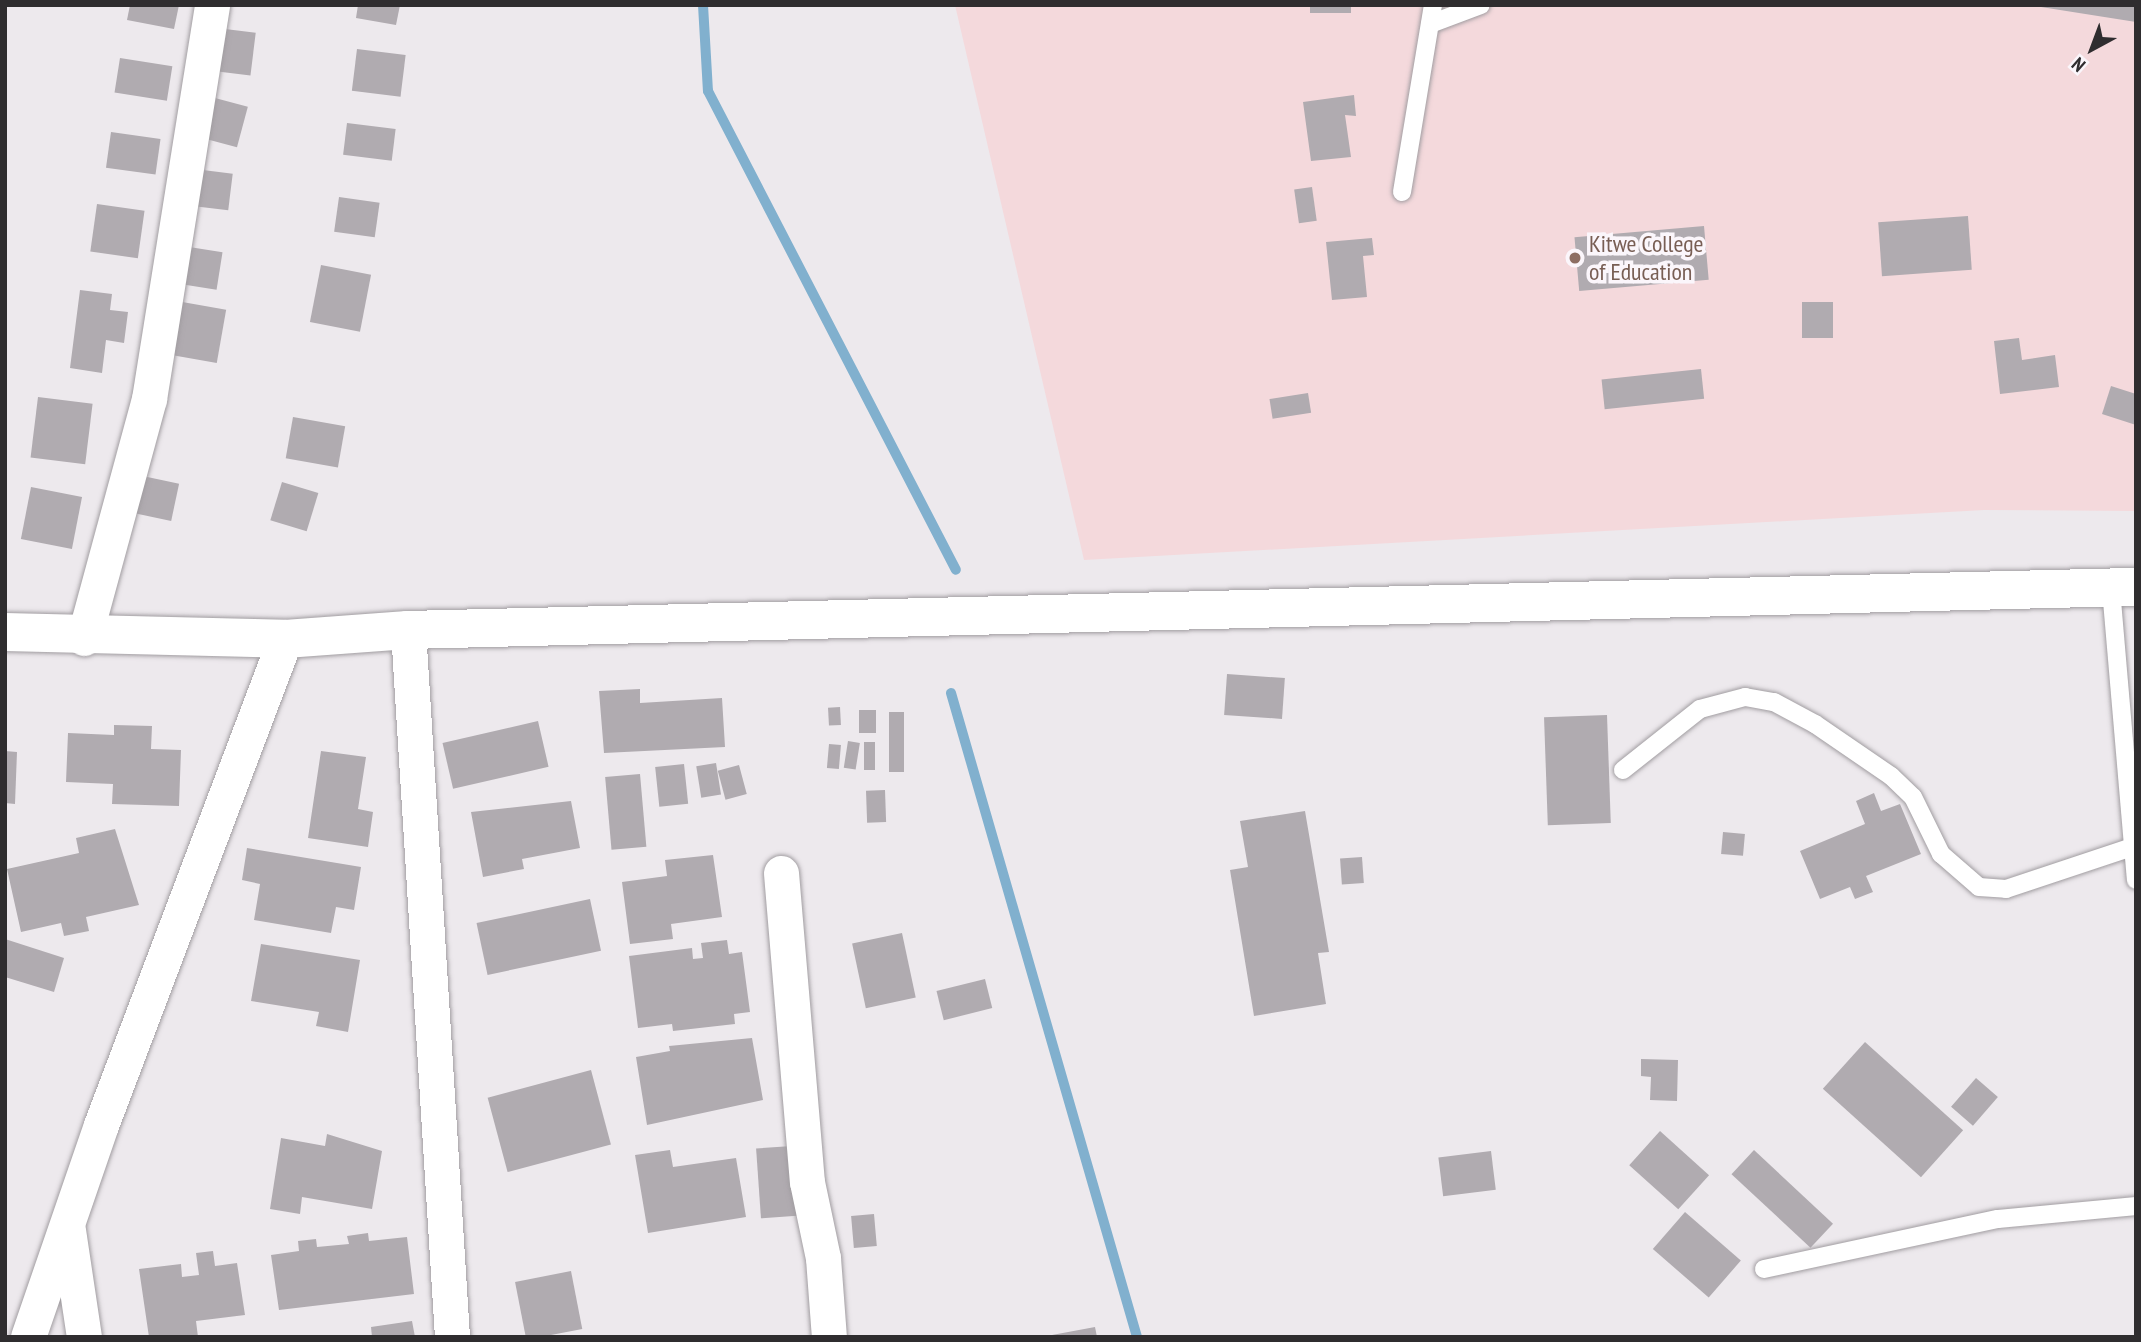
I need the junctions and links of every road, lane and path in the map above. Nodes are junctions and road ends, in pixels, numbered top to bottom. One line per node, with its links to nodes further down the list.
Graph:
1 (212, 5): 9 (street)
2 (1433, 5): 4 (lane)
3 (1481, 5): 4 (lane)
4 (1430, 24): 5 (lane)
5 (1402, 192)
6 (2124, 588): 7 (street); 12 (lane)
7 (408, 630): 10 (street); 20 (street)
8 (5, 632): 9 (street)
9 (83, 638): 10 (street)
10 (285, 639): 16 (street)
11 (1623, 770): 12 (lane)
12 (2132, 847): 14 (lane)
13 (781, 873): 21 (street)
14 (2136, 880)
15 (2136, 1206): 17 (lane)
16 (67, 1225): 18 (street); 19 (street)
17 (1764, 1269)
18 (28, 1337)
19 (85, 1337)
20 (452, 1337)
21 (829, 1337)

